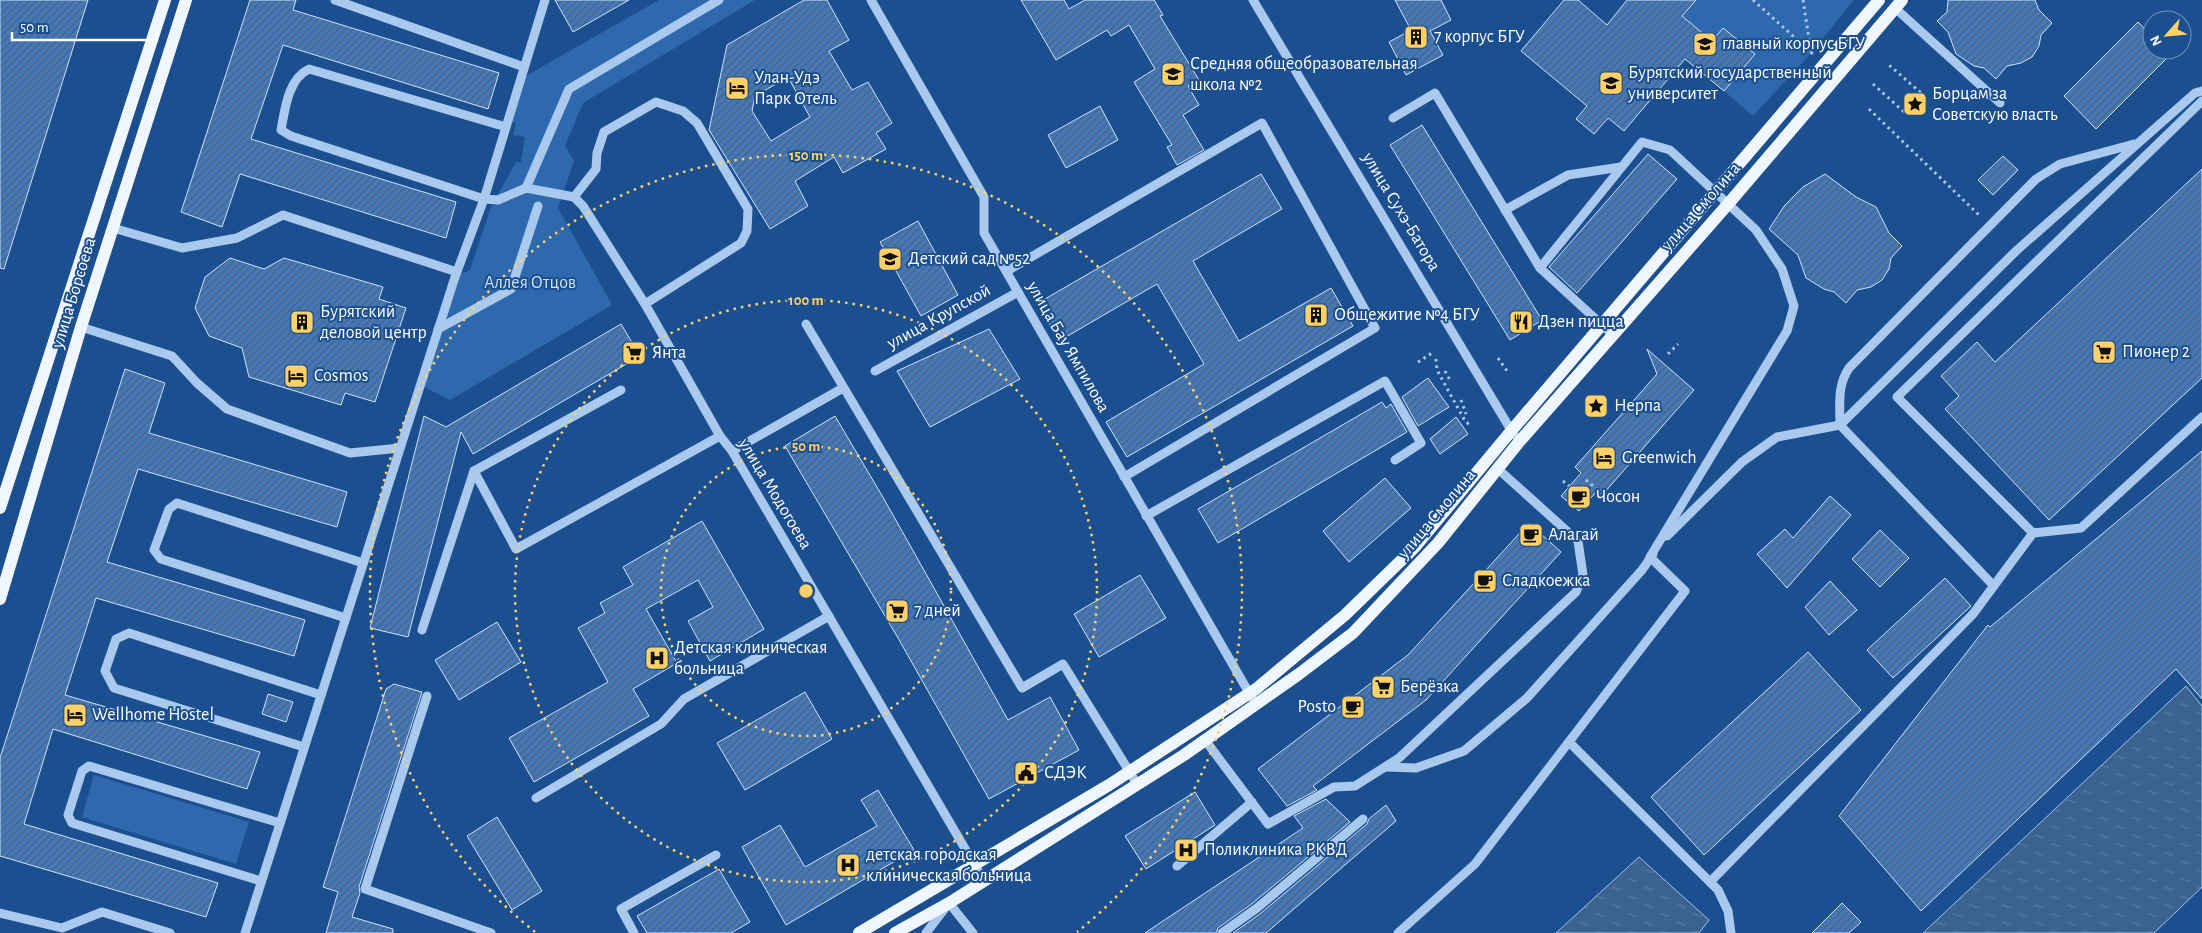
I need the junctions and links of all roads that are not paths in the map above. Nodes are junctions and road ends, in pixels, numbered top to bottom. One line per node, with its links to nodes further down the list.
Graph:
1 (165, 0): 50 (main road, улица Борсоева)
2 (186, 0): 25 (main road, улица Борсоева)
3 (335, 0): 10 (street)
4 (545, 0): 10 (street)
5 (719, 0): 18 (street)
6 (871, 0): 28 (street, улица Бау Ямпилова)
7 (1253, 0): 41 (street, улица Сухэ-Батора)
8 (1879, 0): 19 (main road)
9 (1899, 4): 13 (street); 22 (main road, улица Смолина)
10 (524, 67): 15 (street)
11 (2202, 91): 16 (street)
12 (2202, 100): 52 (street)
13 (2000, 103)
14 (1394, 118): 24 (street)
15 (506, 127): 21 (street); 21 (street)
16 (2137, 144): 40 (street); 40 (street)
17 (1621, 167): 19 (street); 24 (street); 26 (street)
18 (526, 188): 20 (street); 21 (street)
19 (1716, 192): 22 (street); 32 (main road)
20 (574, 197): 30 (street, улица Модогоева); 30 (street)
21 (484, 199): 27 (street)
22 (1729, 204): 35 (main road, улица Смолина); 53 (street)
23 (538, 206): 34 (street)
24 (1506, 210): 26 (street)
25 (113, 228): 27 (street); 33 (main road, улица Борсоева)
26 (1540, 268): 32 (street)
27 (457, 272): 34 (street)
28 (1007, 272): 29 (street, улица Бау Ямпилова); 49 (street)
29 (1018, 292): 36 (street, улица Крупской); 49 (street, улица Бау Ямпилова)
30 (645, 304): 42 (street, улица Модогоева)
31 (806, 324): 37 (street)
32 (1602, 325): 35 (street); 41 (main road)
33 (81, 327): 44 (street); 56 (main road, улица Борсоева)
34 (438, 329): 44 (street)
35 (1613, 335): 43 (main road, улица Смолина)
36 (874, 370)
37 (843, 388): 45 (street); 68 (street)
38 (621, 390): 48 (street)
39 (2202, 417): 52 (street)
40 (1840, 425): 53 (street); 55 (street)
41 (1512, 430): 43 (street, улица Сухэ-Батора); 60 (main road)
42 (720, 436): 45 (street, улица Модогоева); 48 (street)
43 (1519, 442): 47 (main road, улица Смолина)
44 (400, 448): 54 (street)
45 (732, 451): 57 (street, улица Модогоева)
46 (1395, 460): 51 (street)
47 (1498, 469): 63 (main road, улица Смолина); 67 (street)
48 (474, 471): 59 (street)
49 (1124, 477): 51 (street, улица Бау Ямпилова)
50 (0, 508)
51 (1146, 516): 60 (street, улица Бау Ямпилова)
52 (2033, 533): 55 (street)
53 (1650, 557): 65 (street); 67 (street)
54 (363, 563): 58 (street); 58 (street)
55 (1992, 586): 79 (street)
56 (0, 599)
57 (829, 616): 70 (street); 75 (street, улица Модогоева)
58 (346, 618): 61 (street)
59 (422, 630)
60 (1249, 693): 63 (street, улица Бау Ямпилова); 68 (main road)
61 (321, 695): 66 (street); 66 (street)
62 (427, 696): 85 (street)
63 (1256, 705): 64 (main road, улица Смолина)
64 (1206, 740): 69 (main road, улица Смолина); 71 (street)
65 (1569, 742): 79 (street); 92 (street)
66 (304, 747): 73 (street)
67 (1386, 767): 71 (street)
68 (1129, 771): 69 (street); 75 (main road)
69 (1137, 784): 78 (main road, улица Смолина)
70 (536, 798)
71 (1252, 802): 76 (street)
72 (1362, 819): 91 (street)
73 (280, 823): 77 (street); 77 (street)
74 (716, 855): 86 (street)
75 (975, 865): 78 (street, улица Модогоева); 87 (main road)
76 (1177, 866)
77 (261, 881): 84 (street)
78 (984, 881): 80 (main road, улица Смолина)
79 (1710, 882): 93 (street)
80 (949, 903): 88 (main road, улица Смолина); 89 (street); 90 (street)
81 (0, 913): 82 (street)
82 (61, 931): 83 (street)
83 (170, 933)
84 (245, 933)
85 (491, 933)
86 (634, 933)
87 (860, 933)
88 (895, 933)
89 (926, 933)
90 (973, 933)
91 (1222, 933)
92 (1398, 933)
93 (1730, 933)

